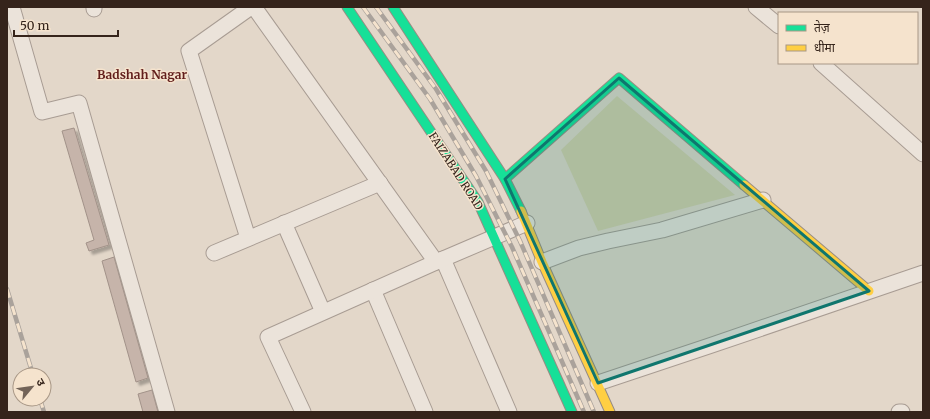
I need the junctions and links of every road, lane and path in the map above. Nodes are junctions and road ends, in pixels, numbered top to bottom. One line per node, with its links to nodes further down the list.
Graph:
1 (12, 7): 24 (street)
2 (253, 7): 10 (street); 15 (street)
3 (347, 7): 14 (main road, FAIZABAD ROAD)
4 (394, 7): 9 (main road)
5 (756, 7): 6 (street)
6 (778, 25)
7 (822, 64): 8 (street)
8 (919, 145)
9 (505, 179): 11 (main road); 13 (main road)
10 (380, 183): 12 (street); 17 (street)
11 (763, 200): 18 (street); 21 (main road)
12 (284, 223): 15 (street); 22 (street)
13 (527, 223): 14 (street); 18 (main road)
14 (494, 237): 17 (street); 28 (main road, FAIZABAD ROAD)
15 (248, 238): 16 (street)
16 (214, 252)
17 (440, 260): 20 (street); 27 (street)
18 (542, 262): 23 (main road)
19 (923, 273): 21 (street)
20 (373, 290): 22 (street); 26 (street)
21 (869, 291): 23 (street)
22 (323, 312): 25 (street)
23 (598, 382): 29 (main road)
24 (168, 412)
25 (303, 412)
26 (425, 412)
27 (509, 412)
28 (572, 412)
29 (610, 412)
30 (899, 412): 31 (street)
31 (902, 412)

